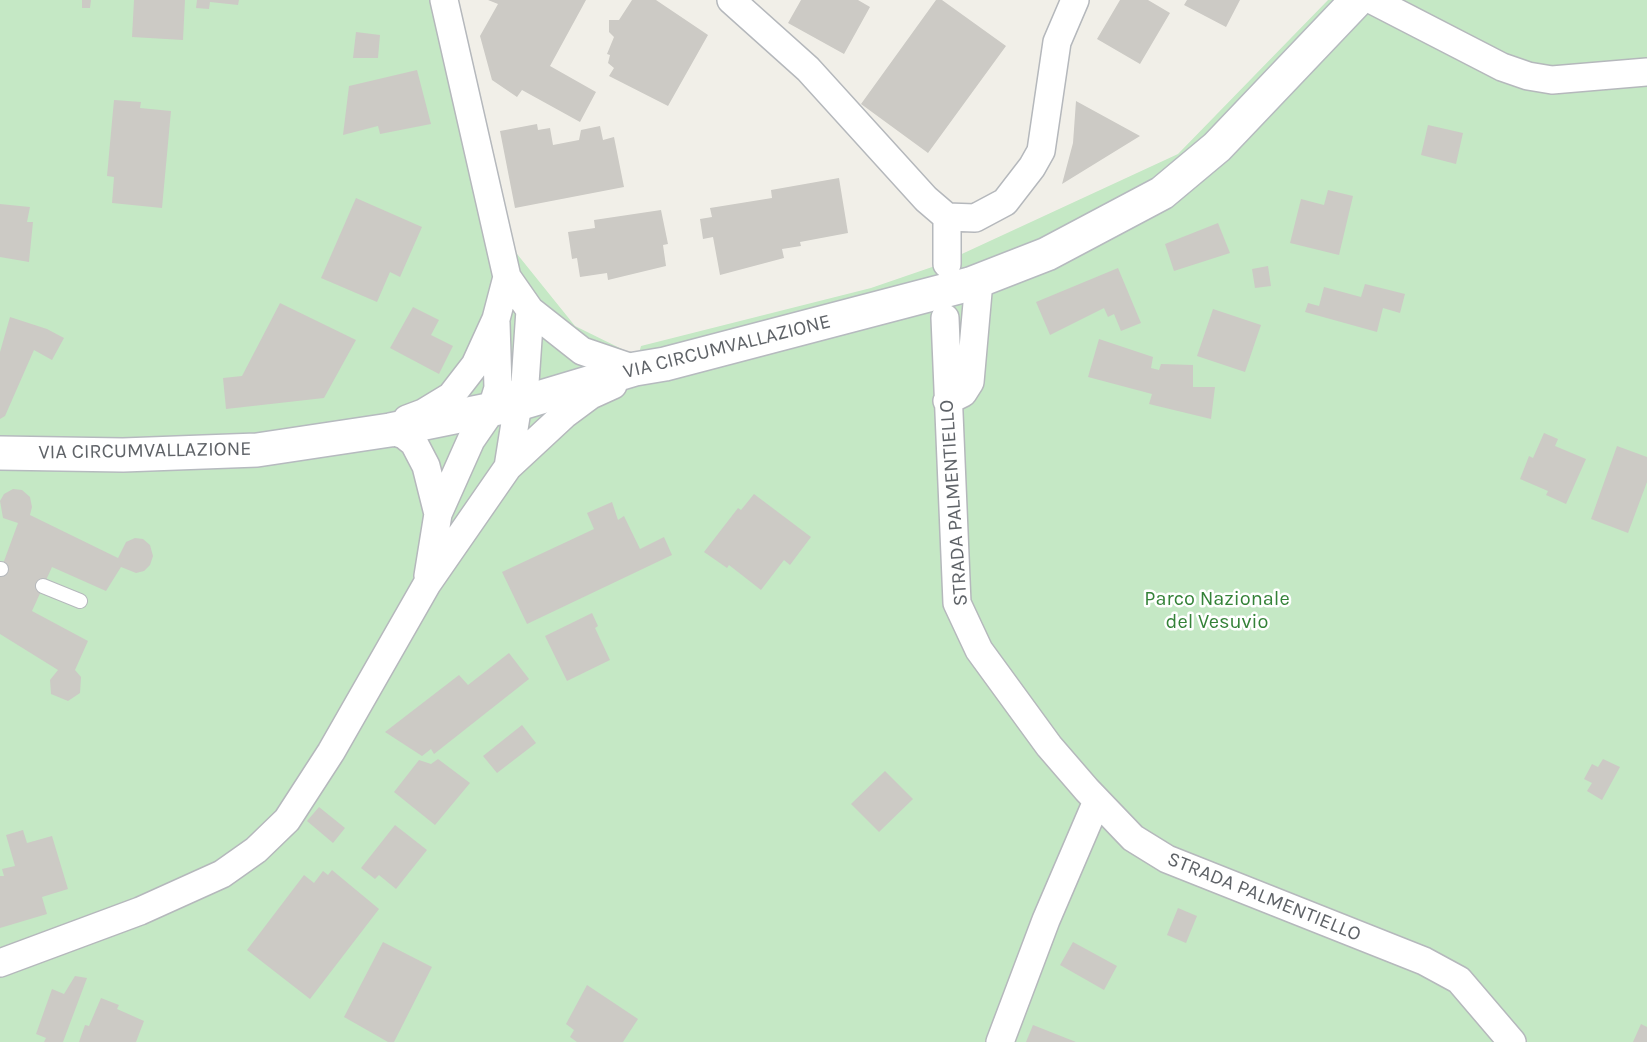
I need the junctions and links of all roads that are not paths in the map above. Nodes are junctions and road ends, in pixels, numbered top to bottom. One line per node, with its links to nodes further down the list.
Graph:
1 (444, 0): 9 (street)
2 (731, 0): 7 (street)
3 (1076, 0): 7 (street)
4 (1357, 0): 10 (main road, VIA CIRCUMVALLAZIONE)
5 (1372, 0): 6 (street)
6 (1647, 72)
7 (947, 217): 8 (street)
8 (947, 264)
9 (507, 277): 11 (street); 13 (street)
10 (979, 281): 14 (main road, VIA CIRCUMVALLAZIONE); 15 (street)
11 (530, 310): 14 (street); 16 (street)
12 (945, 318): 15 (street, STRADA PALMENTIELLO)
13 (496, 319): 16 (street); 17 (street)
14 (650, 366): 16 (main road, VIA CIRCUMVALLAZIONE); 19 (street)
15 (947, 401): 24 (street, STRADA PALMENTIELLO)
16 (504, 408): 17 (main road, VIA CIRCUMVALLAZIONE); 19 (street); 20 (street)
17 (379, 431): 18 (main road, VIA CIRCUMVALLAZIONE); 20 (street)
18 (0, 453)
19 (508, 467): 22 (street)
20 (438, 514): 22 (street)
21 (43, 586): 23 (lane)
22 (423, 591): 25 (street)
23 (80, 601)
24 (1097, 801): 26 (street); 27 (street, STRADA PALMENTIELLO)
25 (0, 963)
26 (1000, 1042)
27 (1512, 1042)

